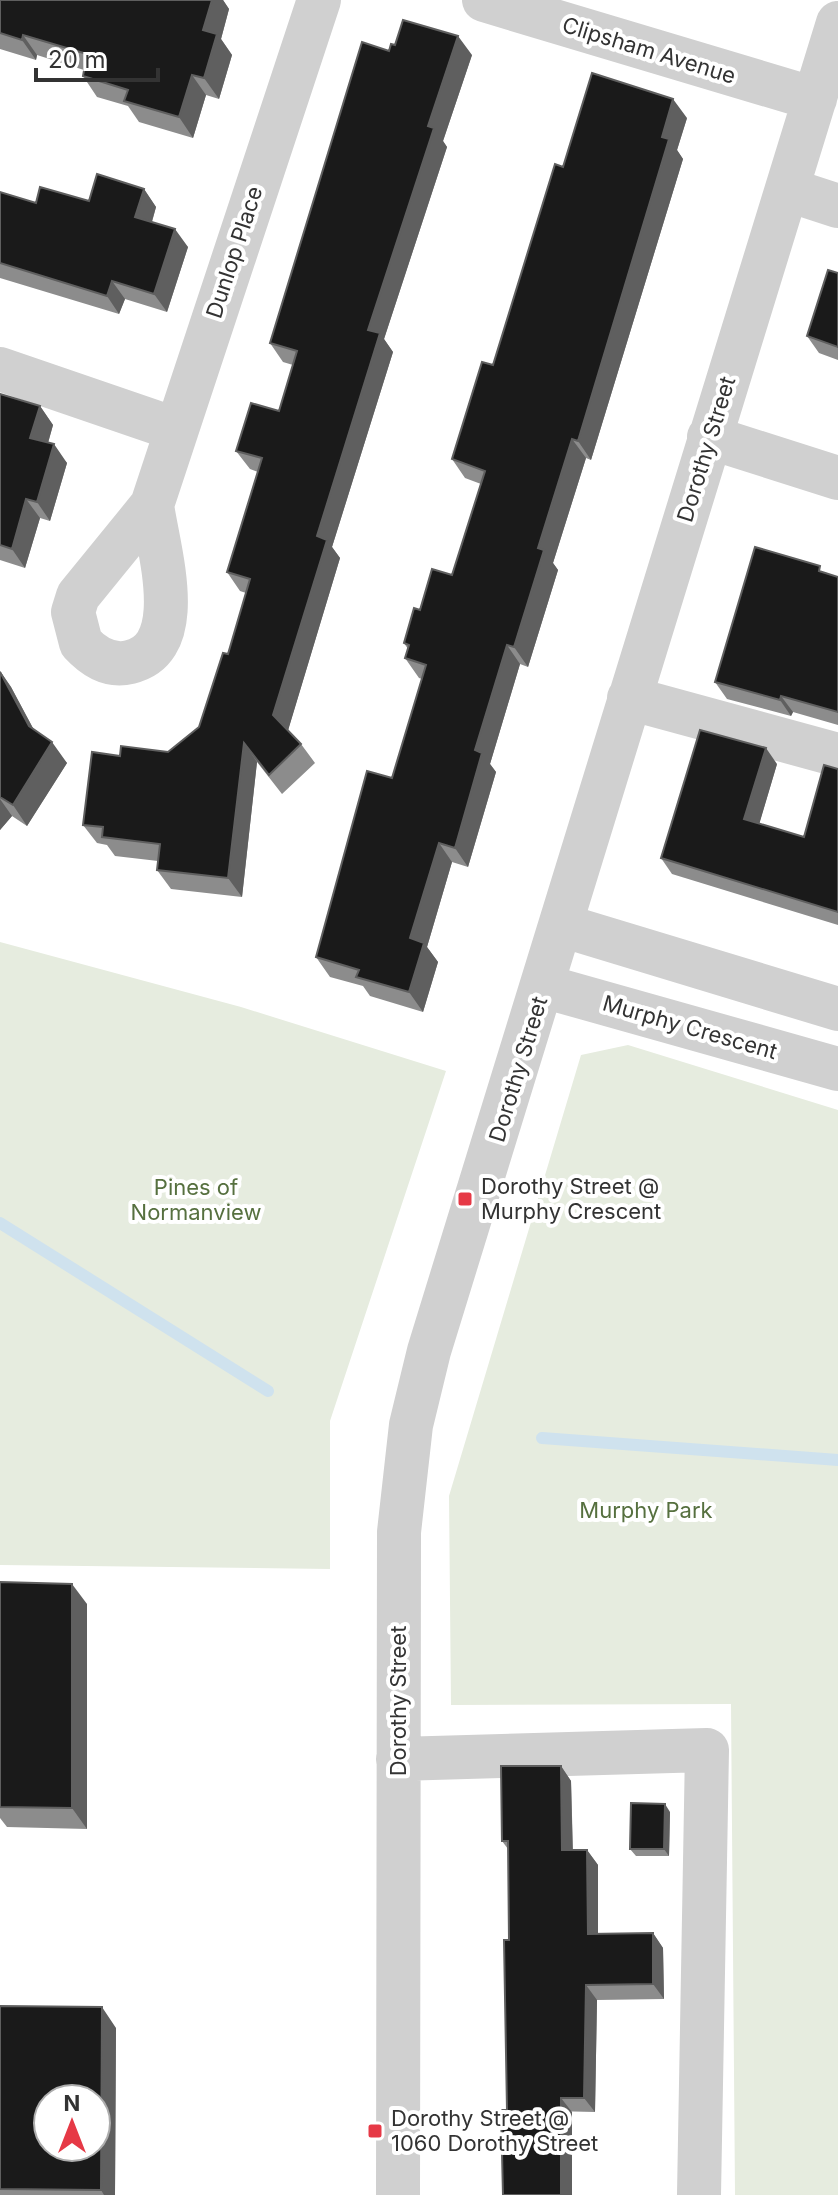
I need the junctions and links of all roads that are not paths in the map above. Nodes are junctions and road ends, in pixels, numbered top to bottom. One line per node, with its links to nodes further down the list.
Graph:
1 (319, 0): 8 (street, Dunlop Place)
2 (484, 0): 4 (street, Clipsham Avenue)
3 (838, 25): 4 (street, Dorothy Street)
4 (815, 99): 5 (street, Dorothy Street)
5 (789, 190): 6 (street); 9 (street, Dorothy Street)
6 (838, 206)
7 (0, 369): 8 (street)
8 (175, 429): 11 (street, Dunlop Place)
9 (709, 437): 10 (street); 12 (street, Dorothy Street)
10 (838, 478)
11 (152, 505)
12 (629, 698): 13 (street); 14 (street, Dorothy Street)
13 (838, 755)
14 (561, 925): 15 (street, Dorothy Street); 16 (street)
15 (543, 986): 17 (street, Murphy Crescent); 18 (street, Dorothy Street)
16 (838, 1009)
17 (838, 1069)
18 (398, 1759): 19 (street, Dorothy Street); 20 (street)
19 (398, 2195)
20 (699, 2195)

